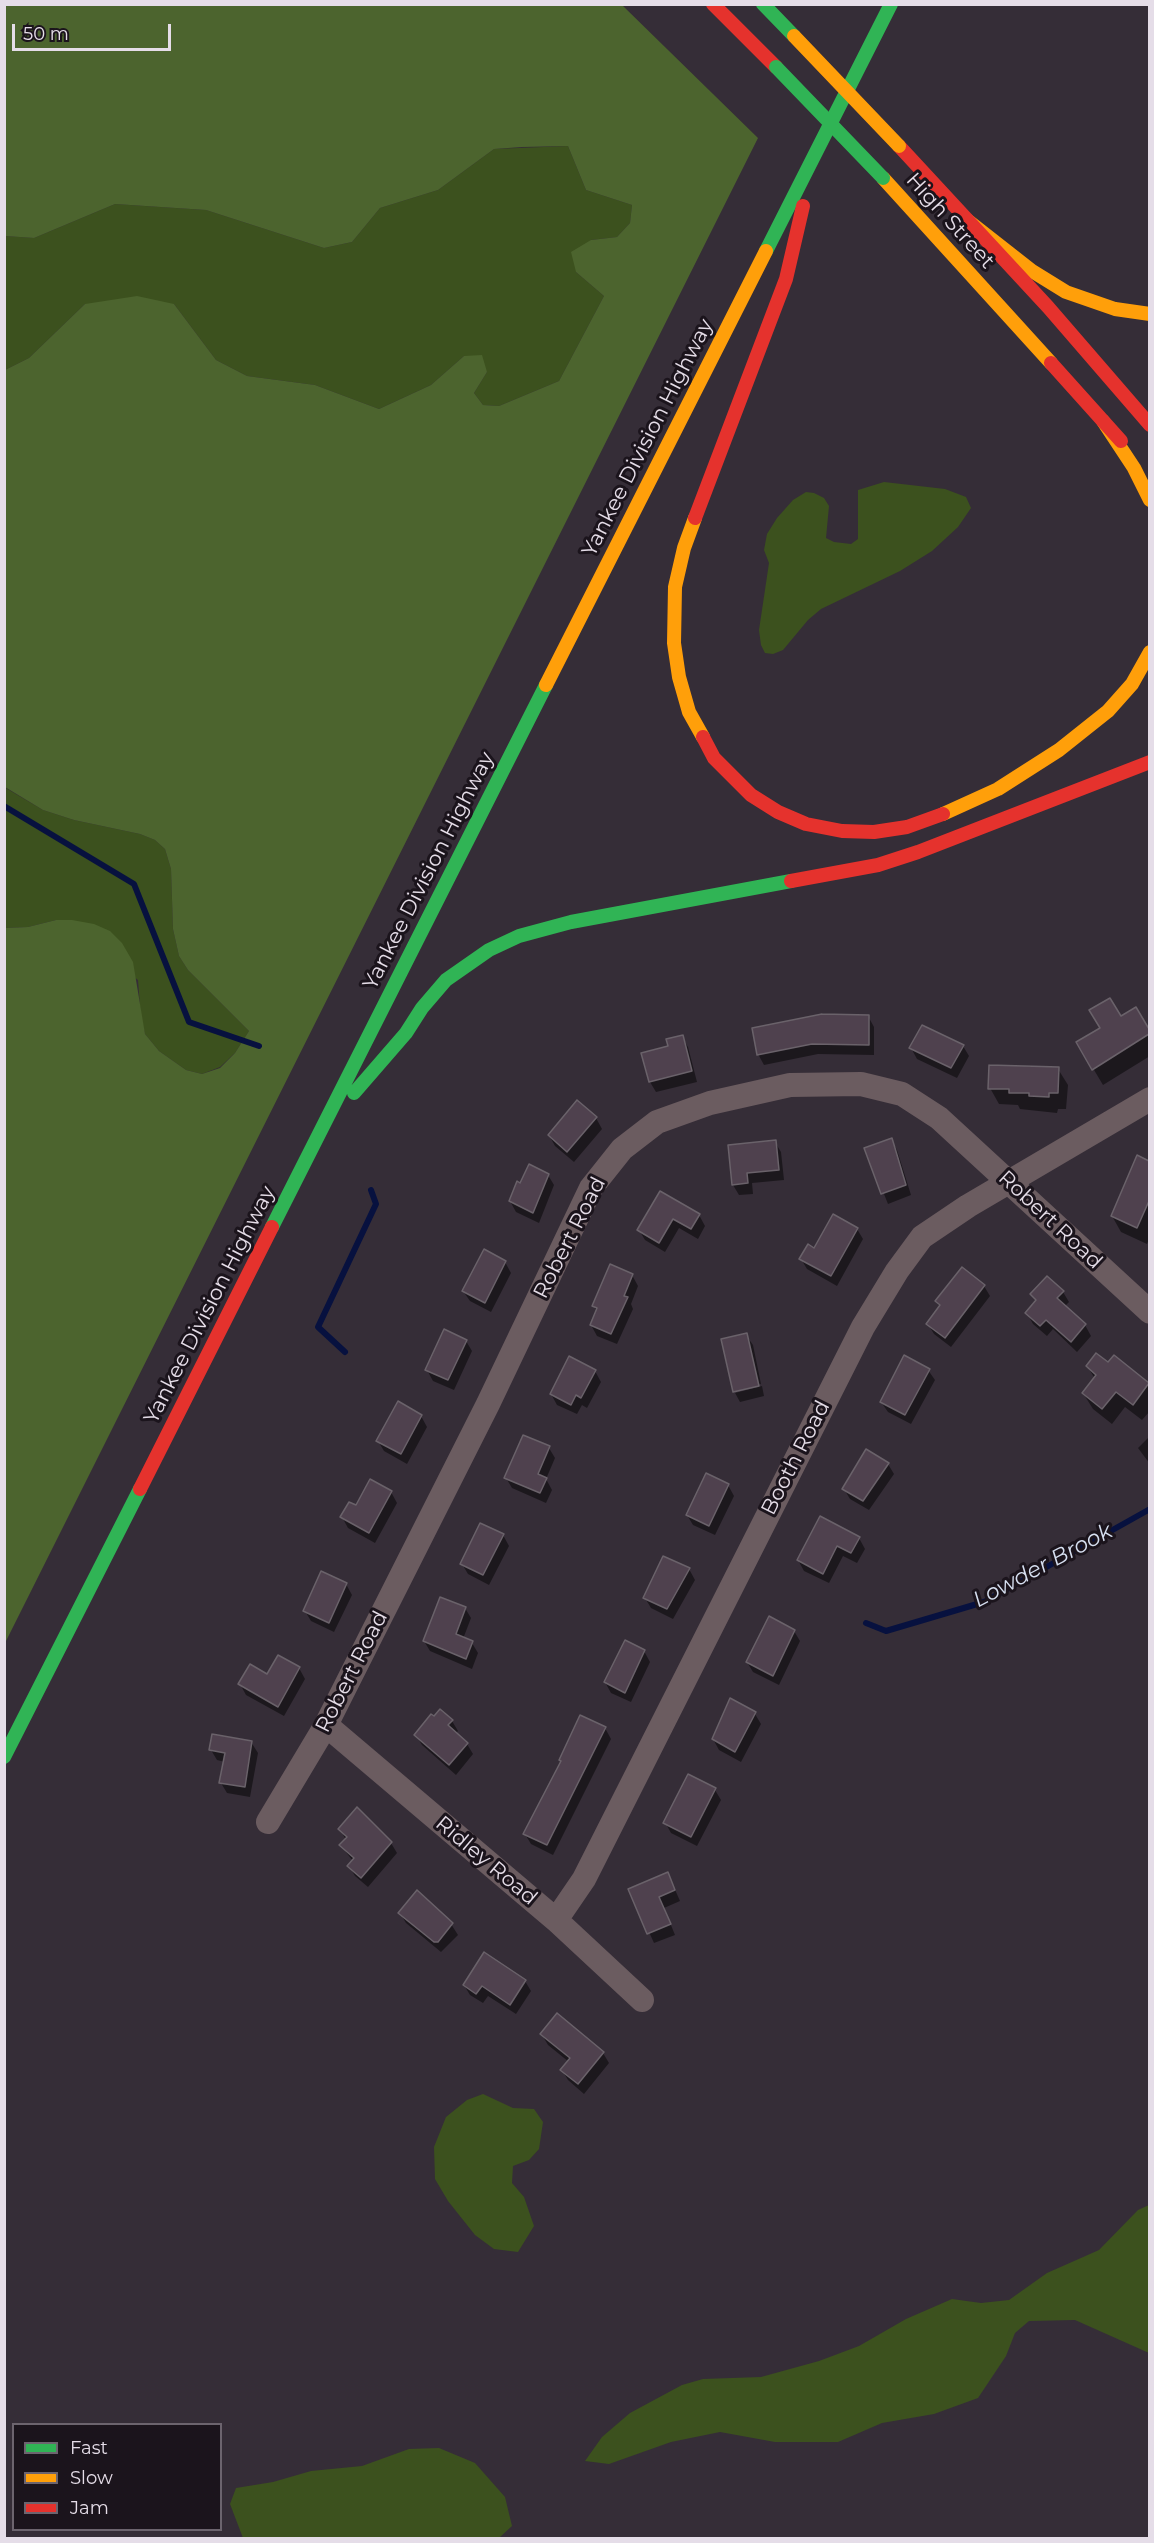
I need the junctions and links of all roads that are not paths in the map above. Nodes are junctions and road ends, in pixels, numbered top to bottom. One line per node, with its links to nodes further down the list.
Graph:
1 (713, 4): 7 (main road, High Street, bridge)
2 (763, 4): 5 (main road, High Street, bridge)
3 (891, 4): 4 (main road, Yankee Division Highway)
4 (814, 157): 11 (main road); 14 (main road, Yankee Division Highway)
5 (967, 220): 6 (main road); 8 (main road, High Street)
6 (1149, 314)
7 (1103, 421): 9 (main road, High Street); 10 (main road)
8 (1149, 425)
9 (1149, 473)
10 (1149, 500)
11 (1149, 652)
12 (1149, 762): 14 (main road)
13 (1149, 1099): 15 (street, Booth Road)
14 (320, 1133): 18 (main road, Yankee Division Highway)
15 (1009, 1182): 16 (street, Robert Road); 17 (street, Robert Road); 20 (street, Booth Road)
16 (1149, 1312)
17 (326, 1725): 19 (street, Robert Road); 20 (street, Ridley Road)
18 (4, 1757)
19 (268, 1822)
20 (556, 1920): 21 (street, Ridley Road)
21 (642, 2000)

